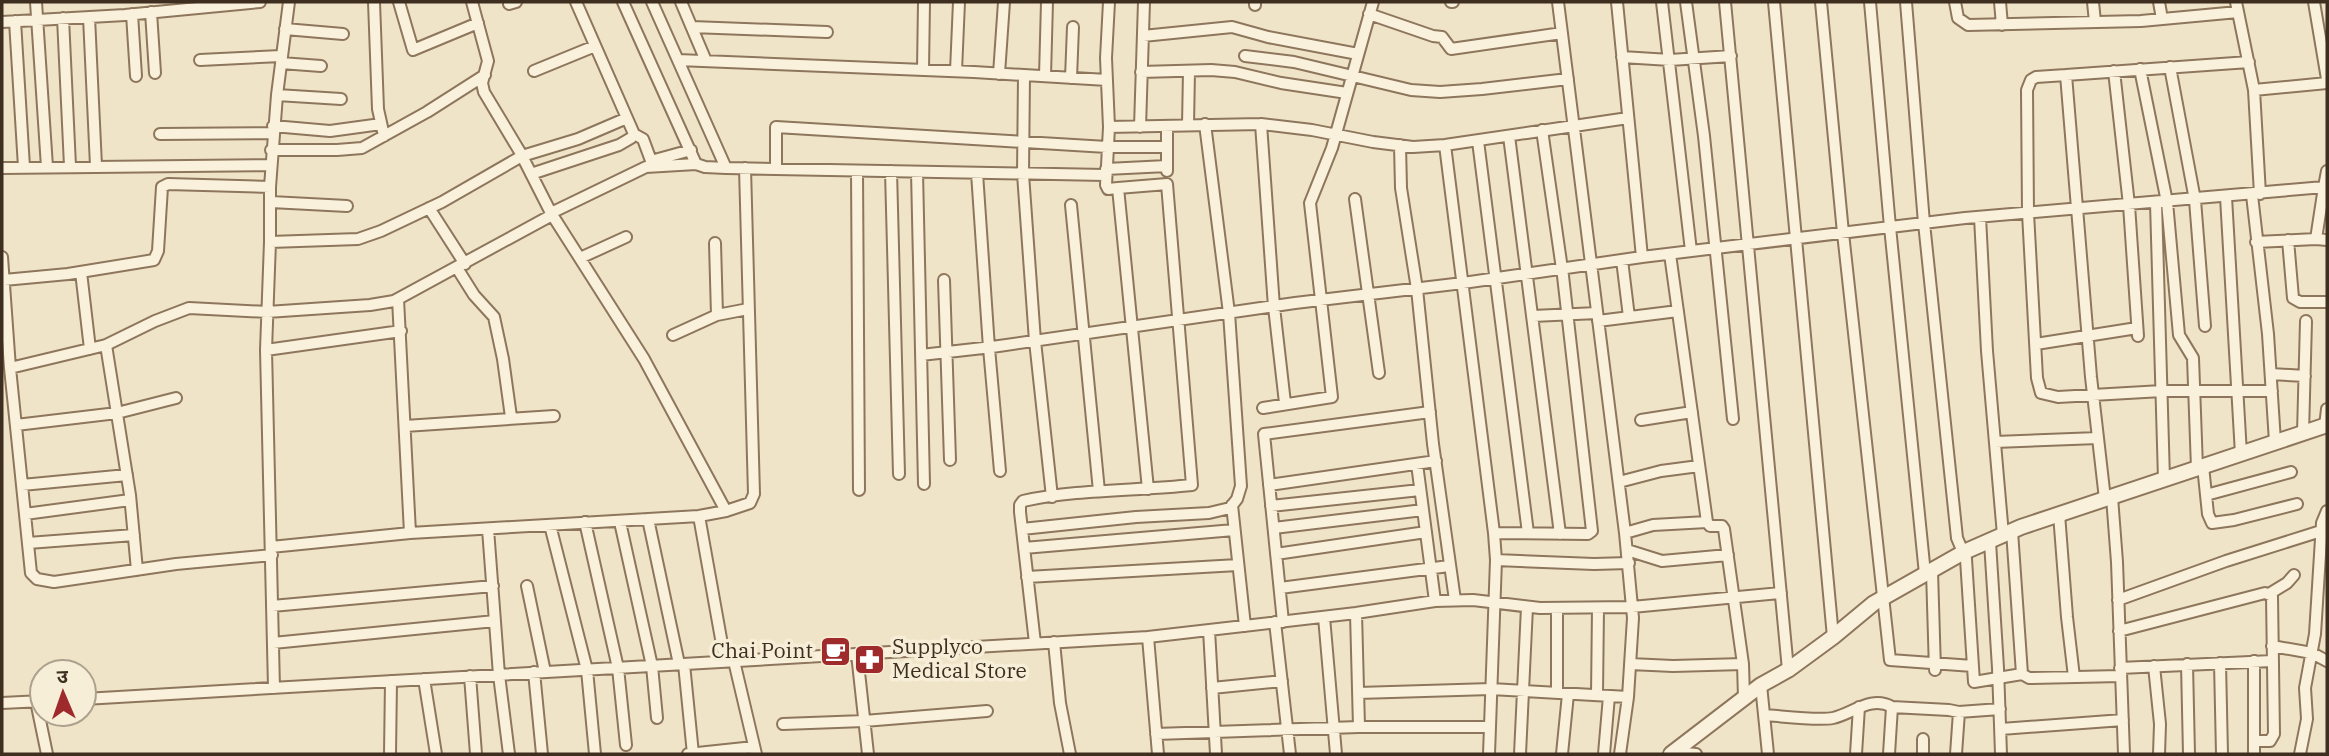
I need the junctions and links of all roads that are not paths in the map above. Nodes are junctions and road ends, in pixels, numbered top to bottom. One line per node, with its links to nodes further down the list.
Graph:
1 (36, 2): 40 (street)
2 (260, 2): 34 (street)
3 (289, 2): 48 (street)
4 (364, 2): 5 (street)
5 (375, 2): 92 (street)
6 (399, 2): 44 (street)
7 (472, 2): 44 (street)
8 (576, 2): 53 (street)
9 (624, 2): 114 (street)
10 (652, 2): 61 (street)
11 (681, 2): 46 (street)
12 (924, 2): 68 (street)
13 (959, 2): 72 (street)
14 (1004, 2): 75 (street)
15 (1048, 2): 80 (street)
16 (1109, 2): 84 (street)
17 (1144, 2): 52 (street)
18 (1373, 2): 36 (street)
19 (1558, 2): 50 (street)
20 (1617, 2): 57 (street)
21 (1662, 2): 62 (street)
22 (1686, 2): 58 (street)
23 (1725, 2): 56 (street)
24 (1774, 2): 158 (street)
25 (1821, 2): 156 (street)
26 (1870, 2): 155 (street)
27 (1906, 2): 154 (street)
28 (1955, 2): 45 (street)
29 (2000, 2): 45 (street)
30 (2093, 2): 43 (street)
31 (2159, 2): 39 (street)
32 (2314, 2): 85 (street)
33 (2237, 7): 39 (street); 64 (street)
34 (151, 12): 35 (street); 74 (street)
35 (132, 14): 37 (street); 79 (street)
36 (1369, 14): 50 (street); 54 (street)
37 (89, 17): 38 (street); 120 (street)
38 (63, 18): 40 (street); 119 (street)
39 (2162, 19): 43 (street)
40 (37, 20): 41 (street); 123 (street)
41 (15, 21): 42 (street); 122 (street)
42 (2, 22)
43 (2095, 22): 45 (street)
44 (478, 23): 76 (street)
45 (2003, 25)
46 (692, 27): 49 (street); 63 (street)
47 (1073, 27): 82 (street)
48 (285, 29): 51 (street); 59 (street)
49 (827, 32)
50 (1562, 33): 83 (street)
51 (343, 34)
52 (1143, 36): 54 (street); 73 (street)
53 (595, 46): 69 (street); 90 (street)
54 (1358, 54): 81 (street)
55 (1245, 56): 81 (street)
56 (1731, 56): 58 (street); 164 (street)
57 (1622, 57): 62 (street); 91 (street)
58 (1694, 58): 62 (street); 165 (street)
59 (281, 59): 60 (street); 65 (street); 88 (street)
60 (200, 60)
61 (678, 60): 63 (street); 125 (street)
62 (1670, 60): 166 (street)
63 (706, 61): 68 (street)
64 (2249, 62): 66 (street); 86 (street)
65 (321, 66)
66 (2170, 67): 67 (street); 143 (street)
67 (2140, 69): 71 (street); 145 (street)
68 (923, 70): 72 (street)
69 (534, 71)
70 (1189, 71): 73 (street); 87 (street); 95 (street)
71 (2114, 71): 78 (street); 147 (street)
72 (956, 72): 75 (street)
73 (1142, 72): 98 (street)
74 (155, 73)
75 (999, 74): 77 (street)
76 (485, 75): 105 (street); 115 (street)
77 (1024, 75): 80 (street); 108 (street)
78 (2066, 75): 150 (street); 151 (street)
79 (136, 76)
80 (1045, 76): 82 (street)
81 (1352, 76): 83 (street); 87 (street)
82 (1072, 78): 84 (street)
83 (1568, 79): 96 (street)
84 (1107, 80): 97 (street)
85 (2327, 81): 86 (street)
86 (2254, 90): 140 (street)
87 (1347, 93): 104 (street)
88 (276, 95): 89 (street); 100 (street)
89 (341, 99)
90 (627, 118): 103 (street); 115 (street)
91 (1628, 118): 96 (street); 169 (street)
92 (381, 124): 100 (street); 105 (street)
93 (1205, 124): 94 (street); 95 (street); 190 (street)
94 (1261, 124): 104 (street); 186 (street)
95 (1188, 125): 99 (street)
96 (1574, 125): 101 (street); 172 (street)
97 (1109, 127): 98 (street); 111 (street)
98 (1140, 127): 99 (street)
99 (1167, 127): 112 (street)
100 (273, 130): 102 (street); 113 (street)
101 (1542, 130): 106 (street); 174 (street)
102 (160, 134)
103 (634, 134): 116 (street); 134 (street)
104 (1336, 135): 109 (street); 184 (street)
105 (384, 136): 113 (street)
106 (1509, 136): 107 (street); 176 (street)
107 (1478, 141): 110 (street); 177 (street)
108 (1023, 142): 111 (street); 127 (street); 135 (street)
109 (1400, 145): 110 (street); 181 (street)
110 (1445, 145): 180 (street)
111 (1107, 147): 112 (street); 132 (street)
112 (1167, 147): 121 (street)
113 (271, 149): 118 (street)
114 (691, 150): 116 (street); 117 (street)
115 (522, 156): 134 (street); 149 (street)
116 (652, 164): 117 (street); 152 (street)
117 (696, 164): 125 (street)
118 (271, 165): 120 (street); 137 (street)
119 (70, 166): 120 (street); 123 (street)
120 (96, 166)
121 (1167, 166): 132 (street); 136 (street)
122 (24, 167): 123 (street); 124 (street)
123 (47, 167)
124 (2, 168)
125 (726, 168): 126 (street)
126 (745, 169): 127 (street); 187 (street)
127 (776, 169): 128 (street)
128 (857, 171): 129 (street); 260 (street)
129 (891, 171): 131 (street); 253 (street)
130 (2327, 171): 138 (street)
131 (917, 172): 133 (street); 214 (street)
132 (1106, 172): 135 (street); 139 (street)
133 (977, 173): 135 (street); 210 (street)
134 (531, 174): 152 (street)
135 (1023, 174): 207 (street)
136 (1167, 184): 139 (street); 197 (street)
137 (270, 187): 144 (street); 175 (street)
138 (2324, 187): 140 (street); 159 (street)
139 (1118, 188): 200 (street)
140 (2256, 194): 141 (street); 162 (street)
141 (2226, 197): 143 (street); 221 (street)
142 (1355, 199): 182 (street)
143 (2195, 200): 145 (street); 199 (street)
144 (271, 202): 148 (street); 161 (street)
145 (2161, 203): 147 (street); 201 (street); 205 (street)
146 (1071, 205): 203 (street)
147 (2129, 205): 150 (street); 206 (street)
148 (347, 206)
149 (429, 208): 161 (street); 173 (street)
150 (2077, 209): 151 (street); 206 (street)
151 (2028, 213): 153 (street); 208 (street)
152 (552, 214): 170 (street); 173 (street)
153 (1980, 216): 154 (street); 242 (street)
154 (1924, 223): 155 (street); 298 (street)
155 (1889, 227): 156 (street); 307 (street)
156 (1843, 233): 158 (street); 316 (street)
157 (626, 237): 170 (street)
158 (1796, 238): 164 (street); 334 (street)
159 (2322, 239): 160 (street)
160 (2288, 240): 162 (street); 185 (street)
161 (270, 242): 189 (street)
162 (2256, 242): 217 (street)
163 (715, 243): 192 (street)
164 (1749, 244): 165 (street); 313 (street)
165 (1716, 248): 166 (street); 235 (street)
166 (1691, 251): 167 (street)
167 (1670, 254): 169 (street); 188 (street)
168 (2, 257): 178 (street)
169 (1642, 257): 171 (street)
170 (580, 258): 272 (street)
171 (1622, 260): 172 (street); 196 (street)
172 (1591, 264): 174 (street); 195 (street)
173 (461, 266): 183 (street); 234 (street)
174 (1562, 269): 176 (street); 191 (street)
175 (81, 272): 178 (street); 211 (street)
176 (1527, 274): 177 (street); 194 (street)
177 (1497, 278): 180 (street); 289 (street)
178 (4, 280): 193 (street)
179 (944, 280): 213 (street)
180 (1463, 283): 181 (street); 288 (street)
181 (1417, 289): 182 (street); 230 (street)
182 (1368, 295): 184 (street); 216 (street)
183 (398, 299): 189 (street); 202 (street)
184 (1322, 300): 186 (street); 225 (street)
185 (2327, 302)
186 (1274, 306): 190 (street); 225 (street)
187 (748, 309): 192 (street); 272 (street)
188 (1678, 311): 196 (street); 231 (street)
189 (267, 312): 209 (street); 212 (street)
190 (1229, 313): 197 (street); 268 (street)
191 (1567, 313): 194 (street); 195 (street); 291 (street)
192 (717, 315): 204 (street)
193 (4, 316): 215 (street)
194 (1532, 316): 291 (street)
195 (1598, 317): 196 (street); 255 (street)
196 (1629, 317)
197 (1179, 321): 200 (street); 259 (street)
198 (2306, 321): 218 (street)
199 (2205, 326)
200 (1133, 327): 203 (street); 259 (street)
201 (2160, 329): 205 (street); 219 (street)
202 (401, 331): 212 (street); 239 (street)
203 (1084, 334): 207 (street); 262 (street)
204 (673, 335)
205 (2179, 335): 220 (street)
206 (2088, 337): 208 (street); 223 (street)
207 (1035, 341): 210 (street); 264 (street)
208 (2036, 344): 223 (street)
209 (106, 345): 211 (street); 232 (street)
210 (989, 348): 213 (street); 250 (street)
211 (90, 349): 215 (street)
212 (266, 350): 297 (street)
213 (946, 353): 214 (street); 245 (street)
214 (921, 355): 256 (street)
215 (10, 368): 226 (street)
216 (1379, 373)
217 (2271, 374): 218 (street); 222 (street)
218 (2305, 376): 240 (street)
219 (2162, 391): 220 (street); 223 (street); 254 (street)
220 (2195, 391): 221 (street); 249 (street)
221 (2238, 391): 222 (street); 244 (street)
222 (2272, 391): 243 (street)
223 (2093, 394): 241 (street)
224 (176, 398): 232 (street)
225 (1284, 403): 228 (street)
226 (14, 406): 227 (street); 237 (street)
227 (2, 408)
228 (1263, 408)
229 (2327, 409): 238 (street)
230 (1430, 412): 246 (street); 258 (street)
231 (1692, 412): 236 (street); 248 (street)
232 (117, 414): 237 (street); 252 (street)
233 (554, 416): 234 (street)
234 (510, 417): 239 (street)
235 (1733, 419)
236 (1641, 420)
237 (16, 425): 257 (street)
238 (2326, 425): 240 (street)
239 (405, 426): 287 (street)
240 (2303, 433): 243 (street)
241 (2098, 438): 242 (street); 265 (street)
242 (1995, 442): 293 (street)
243 (2275, 442): 244 (street)
244 (2241, 454): 249 (street)
245 (950, 460)
246 (1436, 461): 247 (street); 304 (street)
247 (1417, 464): 258 (street); 261 (street)
248 (1699, 466): 255 (street); 279 (street)
249 (2200, 467): 254 (street); 263 (street)
250 (1000, 471)
251 (2291, 472): 263 (street)
252 (127, 474): 257 (street); 266 (street)
253 (899, 474)
254 (2164, 479): 265 (street)
255 (1619, 482): 290 (street)
256 (924, 484)
257 (22, 485): 273 (street)
258 (1269, 485): 269 (street)
259 (1148, 489): 262 (street)
260 (859, 490)
261 (1420, 490): 269 (street); 270 (street)
262 (1099, 491): 264 (street)
263 (2206, 495): 267 (street)
264 (1052, 497): 283 (street)
265 (2109, 498): 274 (street); 318 (street)
266 (131, 500): 273 (street); 292 (street)
267 (2297, 504)
268 (1232, 505): 283 (street); 284 (street)
269 (1272, 506): 281 (street)
270 (1423, 510): 281 (street); 286 (street)
271 (2327, 511): 285 (street)
272 (726, 512): 275 (street)
273 (25, 514): 294 (street)
274 (2059, 514): 293 (street); 362 (street)
275 (699, 516): 276 (street); 341 (street)
276 (648, 519): 278 (street); 346 (street)
277 (585, 522): 278 (street); 280 (street); 354 (street)
278 (620, 522): 350 (street)
279 (1707, 522): 290 (street); 300 (street)
280 (550, 525): 282 (street); 355 (street)
281 (1274, 528): 299 (street)
282 (488, 529): 287 (street); 310 (street)
283 (1022, 529): 295 (street)
284 (1234, 530): 295 (street); 303 (street)
285 (2321, 531): 318 (street); 339 (street)
286 (1426, 532): 299 (street); 305 (street)
287 (410, 533): 297 (street)
288 (1494, 533): 289 (street); 301 (street)
289 (1528, 533): 291 (street)
290 (1625, 533): 296 (street)
291 (1560, 534)
292 (134, 535): 294 (street); 306 (street)
293 (2001, 536): 298 (street); 359 (street); 364 (street)
294 (28, 543): 306 (street)
295 (1024, 548): 309 (street)
296 (1627, 550): 300 (street); 302 (street)
297 (272, 551): 306 (street); 321 (street)
298 (1964, 552): 307 (street); 352 (street)
299 (1276, 554): 312 (street)
300 (1728, 555): 315 (street)
301 (1496, 561): 302 (street); 320 (street)
302 (1629, 563): 323 (street)
303 (1238, 565): 309 (street); 330 (street)
304 (1450, 566): 305 (street); 317 (street)
305 (1430, 568): 312 (street); 319 (street)
306 (137, 570)
307 (1929, 572): 316 (street); 351 (street)
308 (2294, 575): 314 (street)
309 (1027, 577): 337 (street)
310 (493, 586): 321 (street); 328 (street)
311 (527, 586): 357 (street)
312 (1280, 588): 329 (street)
313 (1781, 593): 315 (street); 356 (street)
314 (2269, 594): 332 (street); 338 (street)
315 (1734, 597): 323 (street); 348 (street)
316 (1885, 597): 334 (street); 351 (street)
317 (1455, 600): 319 (street); 320 (street)
318 (2118, 600): 332 (street)
319 (1435, 601): 326 (street)
320 (1494, 602): 322 (street); 370 (street)
321 (272, 606): 336 (street)
322 (1527, 607): 324 (street); 371 (street)
323 (1632, 607): 325 (street); 347 (street)
324 (1557, 608): 325 (street); 373 (street)
325 (1598, 608): 374 (street)
326 (1356, 613): 327 (street); 372 (street)
327 (1324, 617): 329 (street); 394 (street)
328 (495, 621): 336 (street); 360 (street)
329 (1279, 622): 330 (street); 366 (street)
330 (1245, 626): 331 (street)
331 (1209, 630): 333 (street); 369 (street)
332 (2119, 631): 358 (street)
333 (1148, 637): 335 (street); 398 (street)
334 (1833, 637): 356 (street)
335 (1054, 642): 337 (street); 413 (street)
336 (273, 643): 368 (street)
337 (1035, 643): 340 (street)
338 (2272, 646): 339 (street); 342 (street)
339 (2312, 653): 344 (street); 434 (street)
340 (857, 654): 341 (street); 389 (street)
341 (729, 661): 346 (street); 402 (street)
342 (2272, 661): 343 (street); 400 (street)
343 (2254, 662): 345 (street); 400 (street)
344 (2327, 662)
345 (2220, 663): 349 (street); 432 (street)
346 (682, 664): 350 (street); 411 (street)
347 (1630, 664): 348 (street); 376 (street)
348 (1742, 664): 378 (street)
349 (2188, 664): 353 (street); 431 (street)
350 (652, 666): 354 (street); 387 (street)
351 (1935, 666): 352 (street)
352 (1973, 666): 364 (street)
353 (2154, 666): 358 (street); 430 (street)
354 (618, 668): 355 (street); 401 (street)
355 (587, 670): 357 (street); 410 (street)
356 (1788, 670): 367 (street)
357 (539, 672): 360 (street); 409 (street)
358 (2120, 672): 362 (street); 388 (street)
359 (2022, 674): 362 (street); 364 (street)
360 (499, 675): 361 (street); 408 (street)
361 (470, 676): 363 (street); 407 (street)
362 (2074, 677)
363 (424, 679): 365 (street); 406 (street)
364 (1999, 679): 383 (street)
365 (391, 681): 368 (street); 405 (street)
366 (1282, 681): 369 (street); 396 (street)
367 (1762, 685): 378 (street); 386 (street)
368 (274, 688): 377 (street)
369 (1212, 688): 397 (street)
370 (1491, 689): 371 (street); 372 (street); 392 (street)
371 (1522, 691): 373 (street); 419 (street)
372 (1358, 693): 391 (street)
373 (1562, 693): 374 (street); 420 (street)
374 (1597, 695): 375 (street)
375 (1609, 696): 376 (street); 421 (street)
376 (1628, 697): 422 (street)
377 (98, 698)
378 (1744, 698): 403 (street)
379 (28, 702): 380 (street)
380 (2, 703)
381 (1859, 707): 382 (street); 386 (street); 424 (street)
382 (1892, 707): 385 (street); 425 (street)
383 (2000, 709): 385 (street); 395 (street)
384 (987, 711): 389 (street)
385 (1959, 712): 427 (street)
386 (1764, 716): 423 (street)
387 (657, 718)
388 (2123, 720): 395 (street); 429 (street)
389 (864, 721): 390 (street); 412 (street)
390 (783, 724)
391 (1359, 727): 392 (street); 394 (street)
392 (1490, 727): 418 (street)
393 (43, 728): 404 (street)
394 (1334, 728): 396 (street); 417 (street)
395 (2001, 729): 428 (street)
396 (1289, 730): 397 (street); 416 (street)
397 (1214, 733): 398 (street); 415 (street)
398 (1156, 734): 414 (street)
399 (1923, 739): 426 (street)
400 (2254, 741): 433 (street)
401 (626, 745)
402 (755, 751): 411 (street)
403 (1686, 752)
404 (47, 754)
405 (390, 754)
406 (436, 754)
407 (476, 754)
408 (509, 754)
409 (542, 754)
410 (594, 754)
411 (691, 754)
412 (868, 754)
413 (1070, 754)
414 (1158, 754)
415 (1216, 754)
416 (1290, 754)
417 (1336, 754)
418 (1489, 754)
419 (1520, 754)
420 (1562, 754)
421 (1604, 754)
422 (1620, 754)
423 (1768, 754)
424 (1856, 754)
425 (1889, 754)
426 (1923, 754)
427 (1956, 754)
428 (2001, 754)
429 (2124, 754)
430 (2159, 754)
431 (2189, 754)
432 (2222, 754)
433 (2254, 754)
434 (2300, 754)

